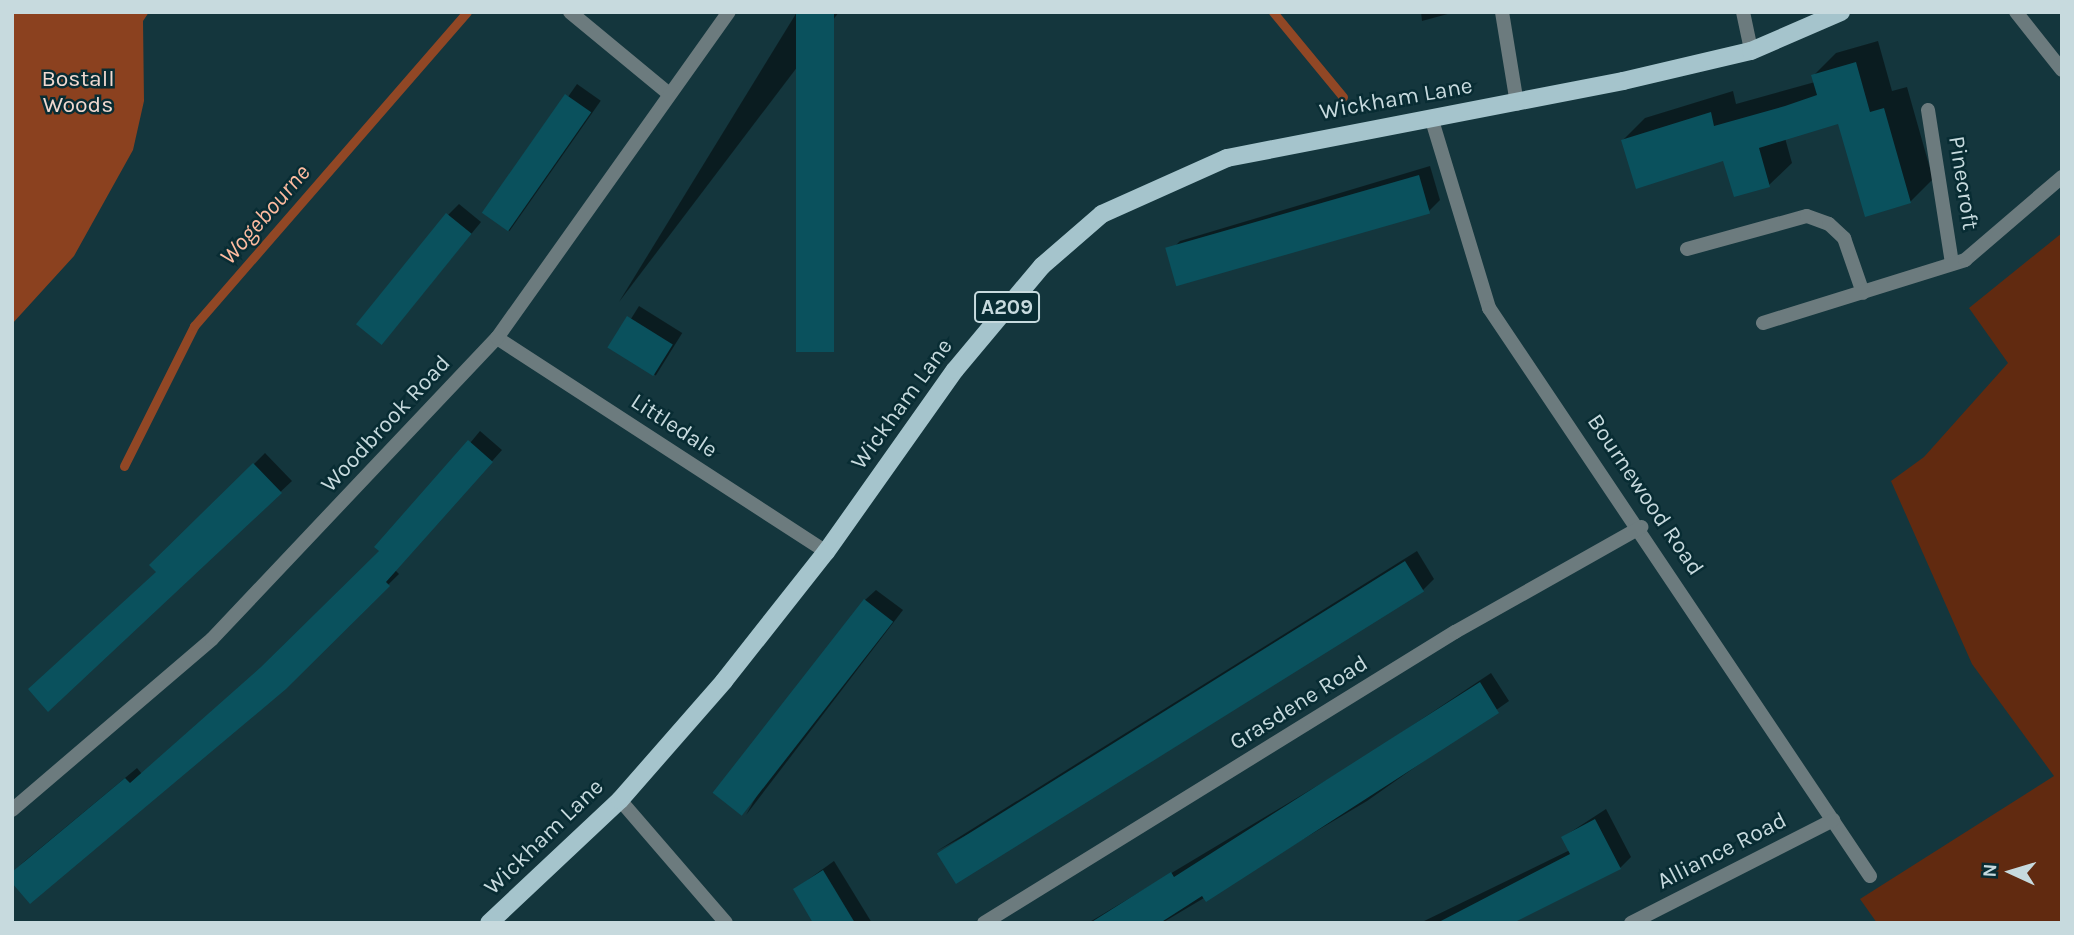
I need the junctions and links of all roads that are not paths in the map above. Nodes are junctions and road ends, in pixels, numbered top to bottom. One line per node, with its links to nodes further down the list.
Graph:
1 (570, 12): 9 (street)
2 (729, 12): 9 (street, Woodbrook Road)
3 (1502, 12): 10 (street)
4 (1743, 12): 7 (street)
5 (1841, 12): 7 (main road, Wickham Lane / A209)
6 (2016, 12): 8 (street)
7 (1751, 51): 10 (main road, Wickham Lane / A209)
8 (2062, 70)
9 (668, 93): 18 (street, Woodbrook Road)
10 (1517, 104): 12 (main road, Wickham Lane / A209)
11 (1928, 110): 15 (street, Pinecroft)
12 (1431, 117): 19 (street, Bournewood Road); 20 (main road, Wickham Lane / A209)
13 (2062, 177): 15 (street, Pinecroft)
14 (1687, 249): 16 (street)
15 (1952, 263): 16 (street, Pinecroft)
16 (1863, 293): 17 (street, Pinecroft)
17 (1763, 323)
18 (497, 338): 20 (street, Littledale); 22 (street, Woodbrook Road)
19 (1641, 527): 23 (street, Bournewood Road); 27 (street, Grasdene Road)
20 (826, 552): 21 (main road, Wickham Lane / A209)
21 (620, 800): 25 (main road, Wickham Lane / A209); 26 (street)
22 (12, 810)
23 (1833, 820): 24 (street, Bournewood Road); 28 (street, Alliance Road)
24 (1870, 876)
25 (489, 923)
26 (726, 923)
27 (984, 923)
28 (1631, 923)

